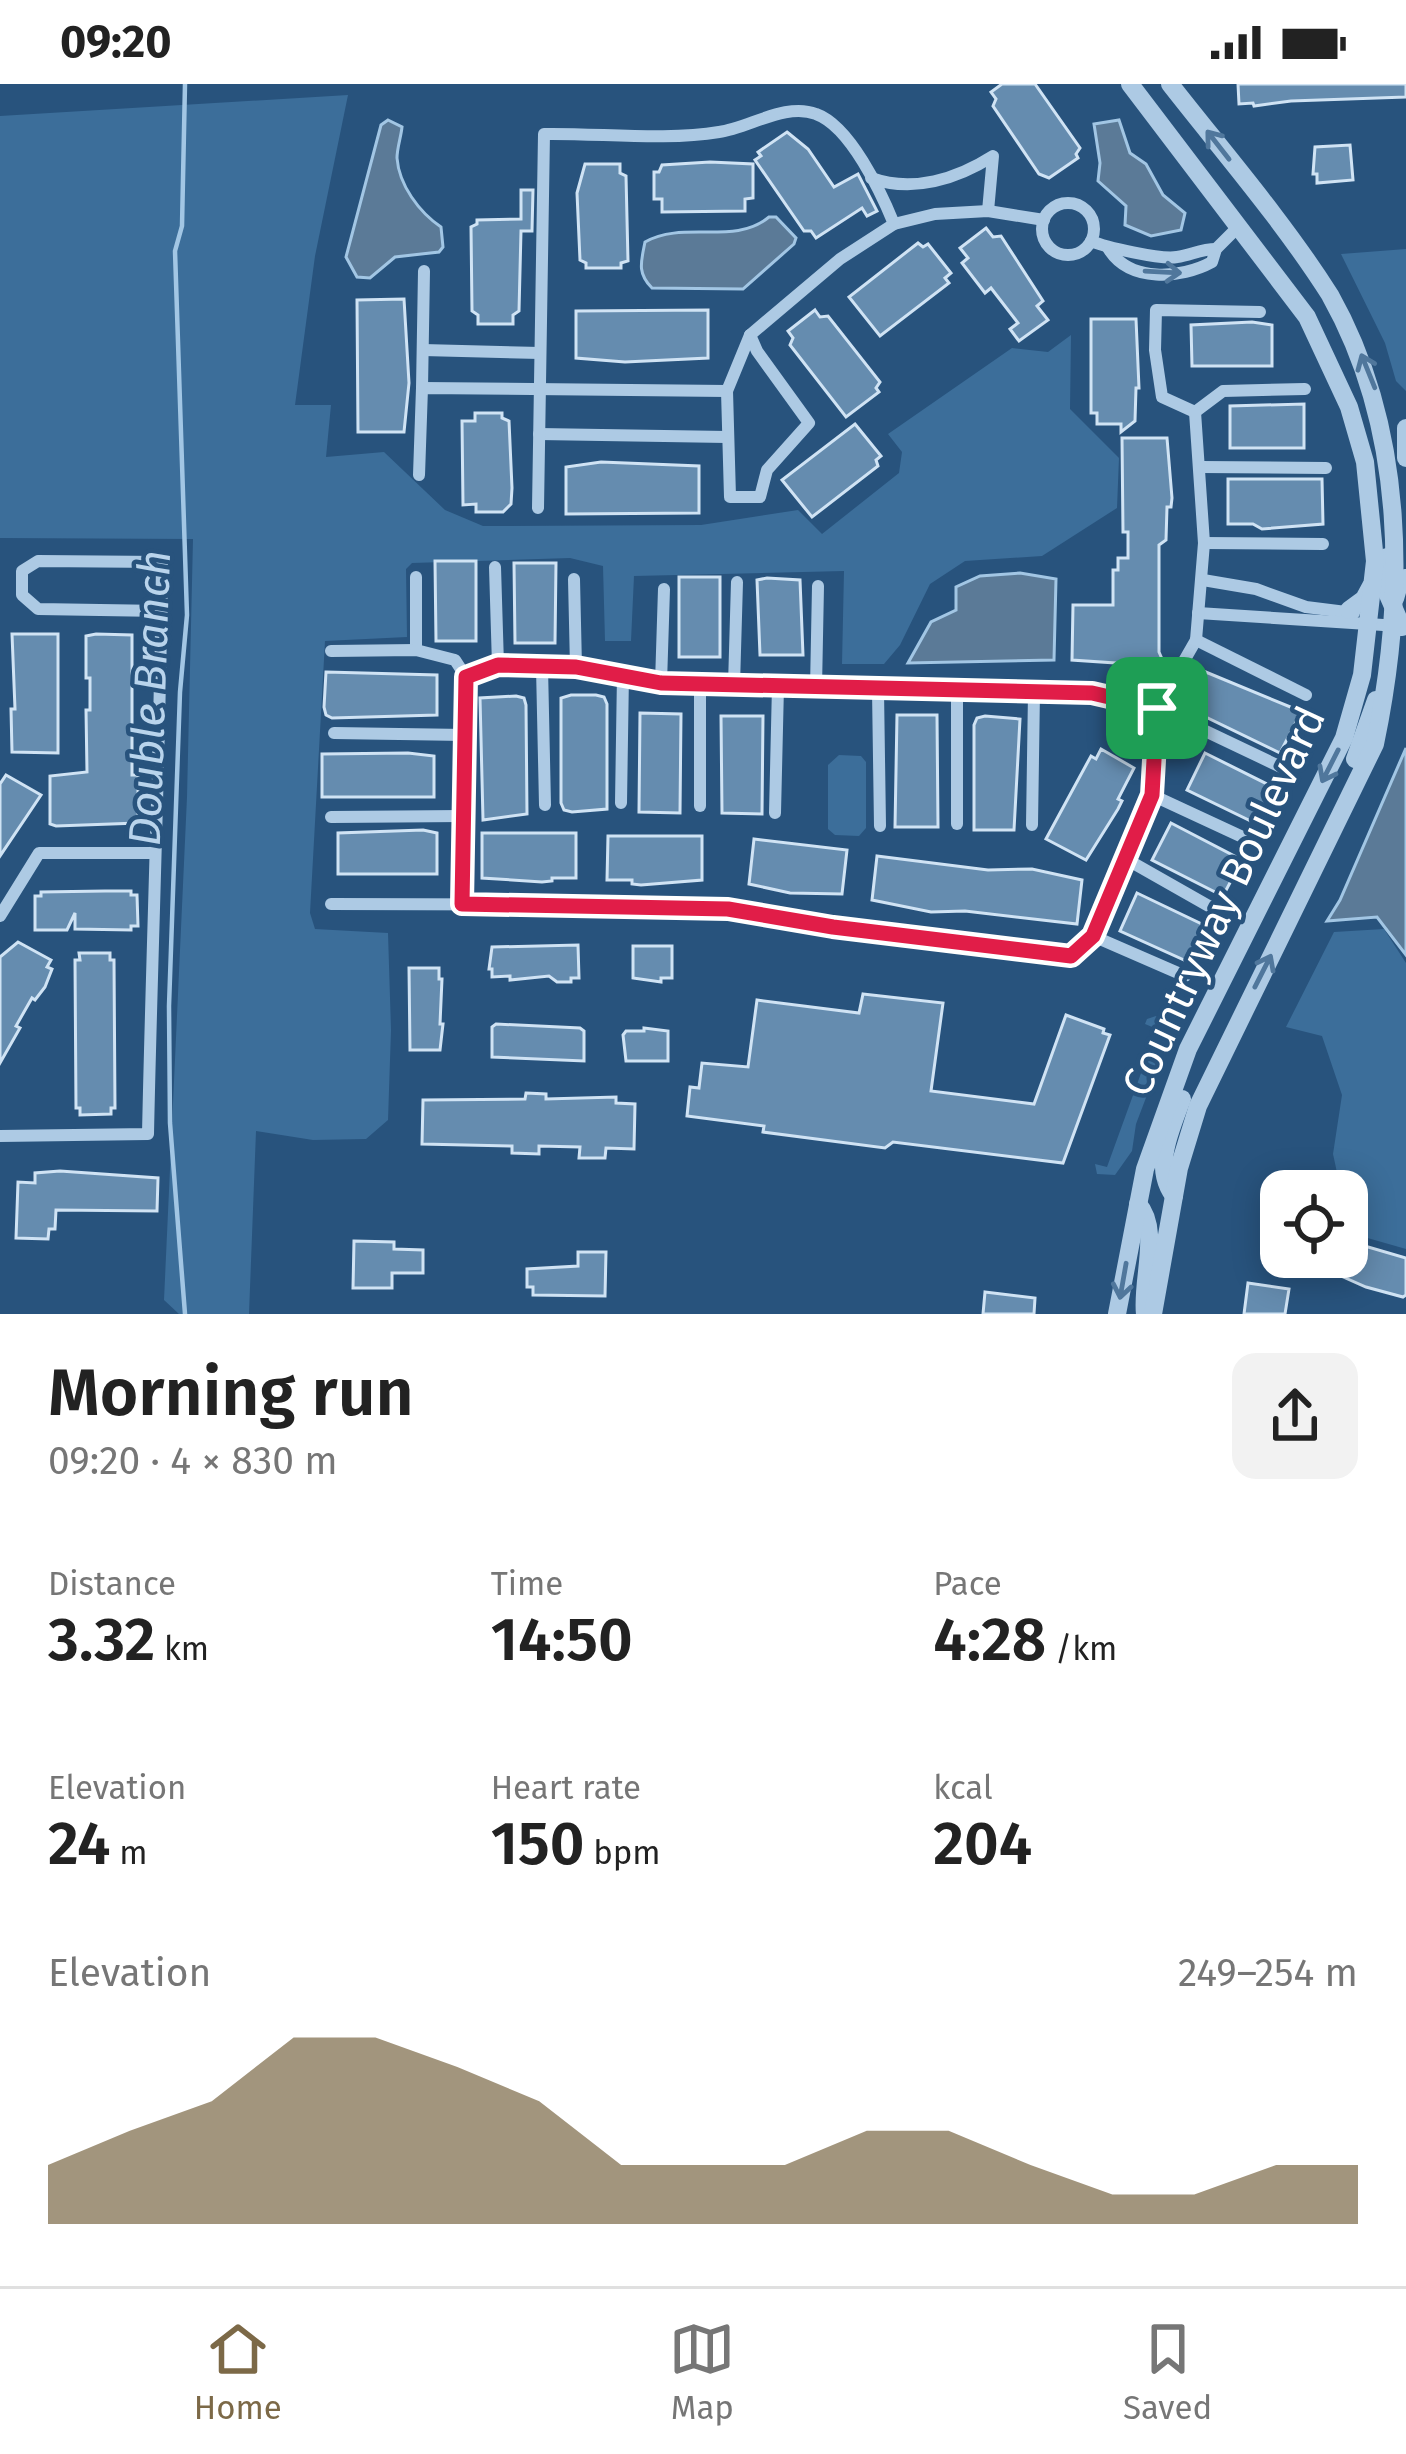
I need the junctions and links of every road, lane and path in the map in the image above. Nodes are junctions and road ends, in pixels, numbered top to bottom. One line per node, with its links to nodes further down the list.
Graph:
1 (1130, 84): 8 (street, Countryway Boulevard)
2 (1170, 84): 4 (street, Countryway Boulevard, one-way to 2)
3 (871, 178): 5 (street); 7 (street); 14 (street)
4 (1265, 206): 8 (street); 32 (street, Countryway Boulevard, one-way to 4)
5 (988, 211): 6 (street); 7 (street)
6 (1044, 220): 9 (street); 9 (street)
7 (894, 224): 12 (street)
8 (1239, 226): 9 (street); 19 (street, Countryway Boulevard)
9 (1091, 241)
10 (424, 271): 13 (street)
11 (1260, 312): 20 (street)
12 (750, 335): 18 (street); 23 (street)
13 (423, 350): 14 (street); 15 (street)
14 (540, 353): 17 (street)
15 (422, 388): 17 (street); 27 (street)
16 (1305, 388): 20 (street)
17 (540, 389): 18 (street); 22 (street)
18 (727, 391): 23 (street)
19 (1349, 407): 33 (street, Countryway Boulevard); 40 (street)
20 (1196, 412): 25 (street)
21 (1406, 428): 24 (street)
22 (539, 434): 23 (street); 28 (street)
23 (727, 436)
24 (1406, 458)
25 (1201, 467): 26 (street); 29 (street)
26 (1326, 468)
27 (419, 475)
28 (538, 508)
29 (1204, 543): 30 (street); 36 (street)
30 (1323, 544)
31 (495, 567): 52 (street)
32 (1406, 568): 40 (street, Countryway Boulevard)
33 (1374, 576): 44 (street); 46 (street, Countryway Boulevard)
34 (416, 577): 49 (street)
35 (574, 579): 54 (street)
36 (1203, 580): 41 (street); 43 (street)
37 (737, 582): 59 (street)
38 (818, 586): 61 (street)
39 (664, 590): 57 (street)
40 (1401, 601): 46 (street); 47 (street, Countryway Boulevard)
41 (1306, 607): 44 (street); 45 (street)
42 (162, 611): 42 (street); 81 (street)
43 (1198, 613): 45 (street); 48 (street)
44 (1348, 618): 45 (street); 46 (street); 51 (street)
45 (1304, 622)
46 (1370, 622): 47 (street); 51 (street, Countryway Boulevard); 82 (street)
47 (1405, 632): 82 (street, Countryway Boulevard)
48 (1196, 640): 65 (street); 66 (street)
49 (416, 650): 50 (street); 56 (street)
50 (331, 652)
51 (1365, 655): 90 (street, Countryway Boulevard, one-way to 90)
52 (498, 665): 53 (street); 56 (street)
53 (542, 667): 54 (street); 72 (street)
54 (576, 667): 55 (street)
55 (623, 674): 57 (street); 71 (street)
56 (466, 677): 68 (street)
57 (661, 683): 58 (street)
58 (700, 684): 59 (street); 73 (street)
59 (734, 685): 60 (street)
60 (778, 686): 61 (street); 74 (street)
61 (816, 688): 62 (street)
62 (878, 690): 63 (street); 79 (street)
63 (957, 692): 64 (street); 77 (street)
64 (1034, 692): 66 (street); 78 (street)
65 (1306, 695)
66 (1157, 708): 69 (street); 70 (street)
67 (334, 733): 68 (street)
68 (465, 735): 75 (street)
69 (1283, 768)
70 (1152, 795): 80 (street); 83 (street)
71 (621, 803)
72 (545, 805)
73 (700, 806)
74 (776, 813)
75 (464, 816): 76 (street); 85 (street)
76 (331, 817)
77 (957, 824)
78 (1032, 825)
79 (880, 826)
80 (1249, 840)
81 (154, 853): 87 (street); 92 (street)
82 (1322, 853): 91 (street, Countryway Boulevard, one-way to 82)
83 (1126, 859): 86 (street); 88 (street)
84 (331, 904): 85 (street)
85 (462, 904): 88 (street)
86 (1214, 909)
87 (0, 916)
88 (1093, 936): 89 (street)
89 (1185, 976)
90 (1200, 1024): 91 (street); 93 (street); 94 (street, Countryway Boulevard)
91 (1223, 1051): 93 (street, Countryway Boulevard)
92 (0, 1136)
93 (1174, 1196): 96 (street, Countryway Boulevard)
94 (1138, 1204): 95 (street, Countryway Boulevard, one-way to 95); 96 (street)
95 (1117, 1314)
96 (1149, 1314)

